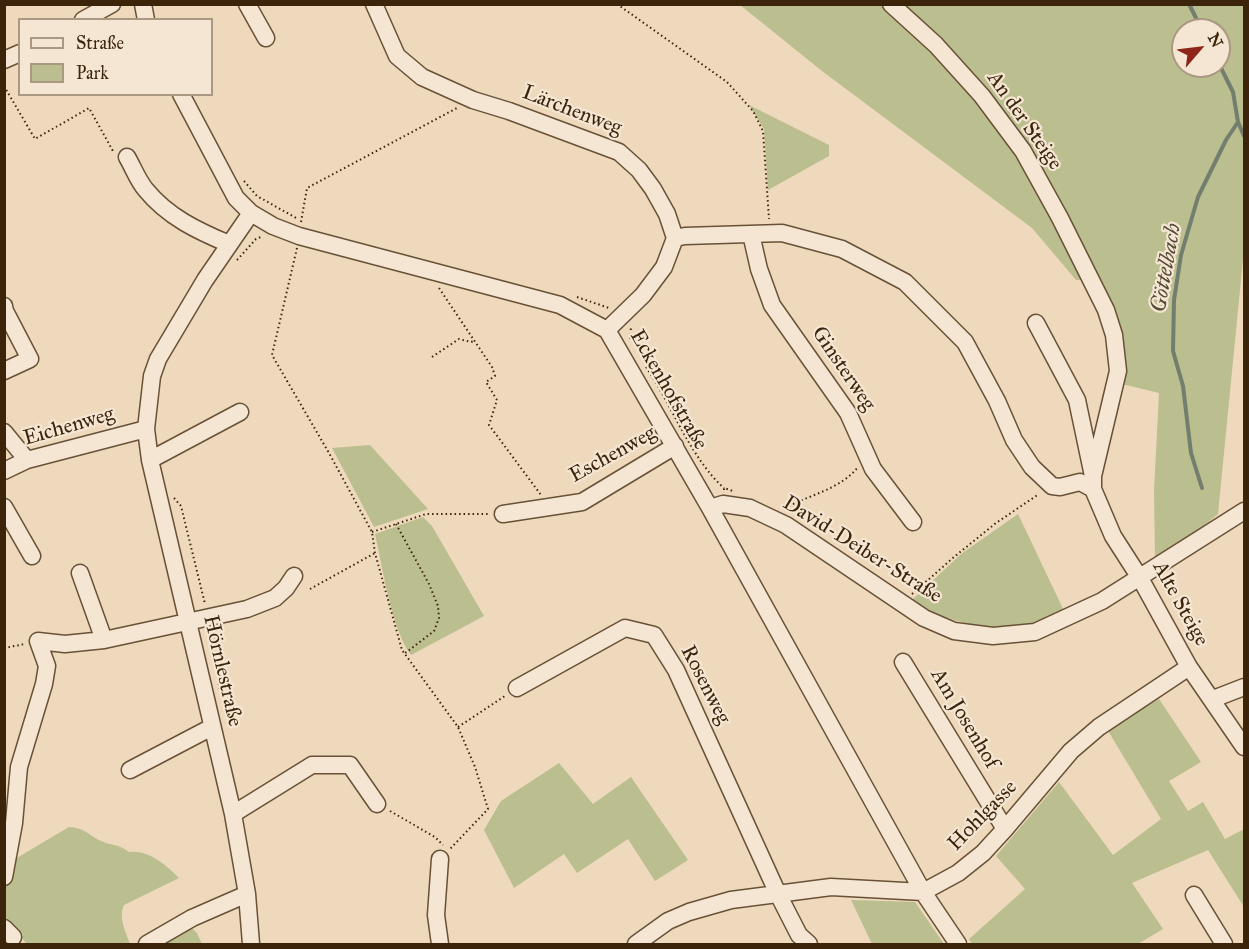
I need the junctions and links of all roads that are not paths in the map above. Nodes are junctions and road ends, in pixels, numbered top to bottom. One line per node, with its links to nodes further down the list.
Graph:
1 (112, 4): 5 (street)
2 (247, 4): 6 (street)
3 (374, 4): 13 (street, Lärchenweg)
4 (891, 4): 26 (street, An der Steige)
5 (87, 18)
6 (266, 38)
7 (18, 53): 8 (street)
8 (4, 60)
9 (182, 96): 11 (street, Eckenhofstraße)
10 (127, 157): 14 (street)
11 (251, 213): 14 (street, Hörnlestraße); 17 (street, Eckenhofstraße)
12 (751, 234): 13 (street); 26 (street); 31 (street, Ginsterweg)
13 (675, 238): 17 (street)
14 (229, 244): 20 (street, Hörnlestraße)
15 (4, 306): 18 (street)
16 (1036, 323): 26 (street, Alte Steige)
17 (607, 330): 22 (street, Eckenhofstraße)
18 (4, 371)
19 (240, 412): 24 (street)
20 (146, 429): 23 (street, Eichenweg); 24 (street, Hörnlestraße)
21 (4, 432): 23 (street)
22 (675, 446): 27 (street, Eckenhofstraße); 30 (street, Eschenweg)
23 (27, 460): 25 (street, Eichenweg)
24 (150, 460): 36 (street, Hörnlestraße)
25 (4, 471)
26 (1093, 483): 35 (street, Alte Steige)
27 (719, 500): 35 (street, David-Deiber-Straße); 51 (street, Eckenhofstraße)
28 (4, 507): 32 (street)
29 (1245, 511): 35 (street, David-Deiber-Straße)
30 (503, 514)
31 (913, 522)
32 (32, 555)
33 (80, 573): 37 (street)
34 (294, 576): 36 (street)
35 (1140, 578): 39 (street, Alte Steige)
36 (187, 622): 37 (street); 43 (street, Hörnlestraße)
37 (104, 640): 50 (street)
38 (903, 662): 48 (street, Am Josenhof)
39 (1189, 667): 42 (street, Alte Steige); 48 (street, Hohlgasse)
40 (1245, 687): 42 (street)
41 (517, 688): 53 (street, Rosenweg)
42 (1213, 699): 44 (street, Alte Steige)
43 (212, 727): 45 (street); 47 (street, Hörnlestraße)
44 (1245, 747)
45 (130, 770)
46 (377, 804): 47 (street)
47 (233, 814): 52 (street, Hörnlestraße)
48 (1005, 830): 51 (street, Hohlgasse)
49 (445, 855): 57 (street)
50 (4, 877)
51 (923, 892): 53 (street); 60 (street, Eckenhofstraße)
52 (247, 894): 55 (street); 56 (street, Hörnlestraße)
53 (778, 894): 58 (street); 59 (street, Rosenweg)
54 (1194, 896): 61 (street)
55 (147, 945)
56 (251, 945)
57 (440, 945)
58 (636, 945)
59 (809, 945)
60 (958, 945)
61 (1224, 945)

